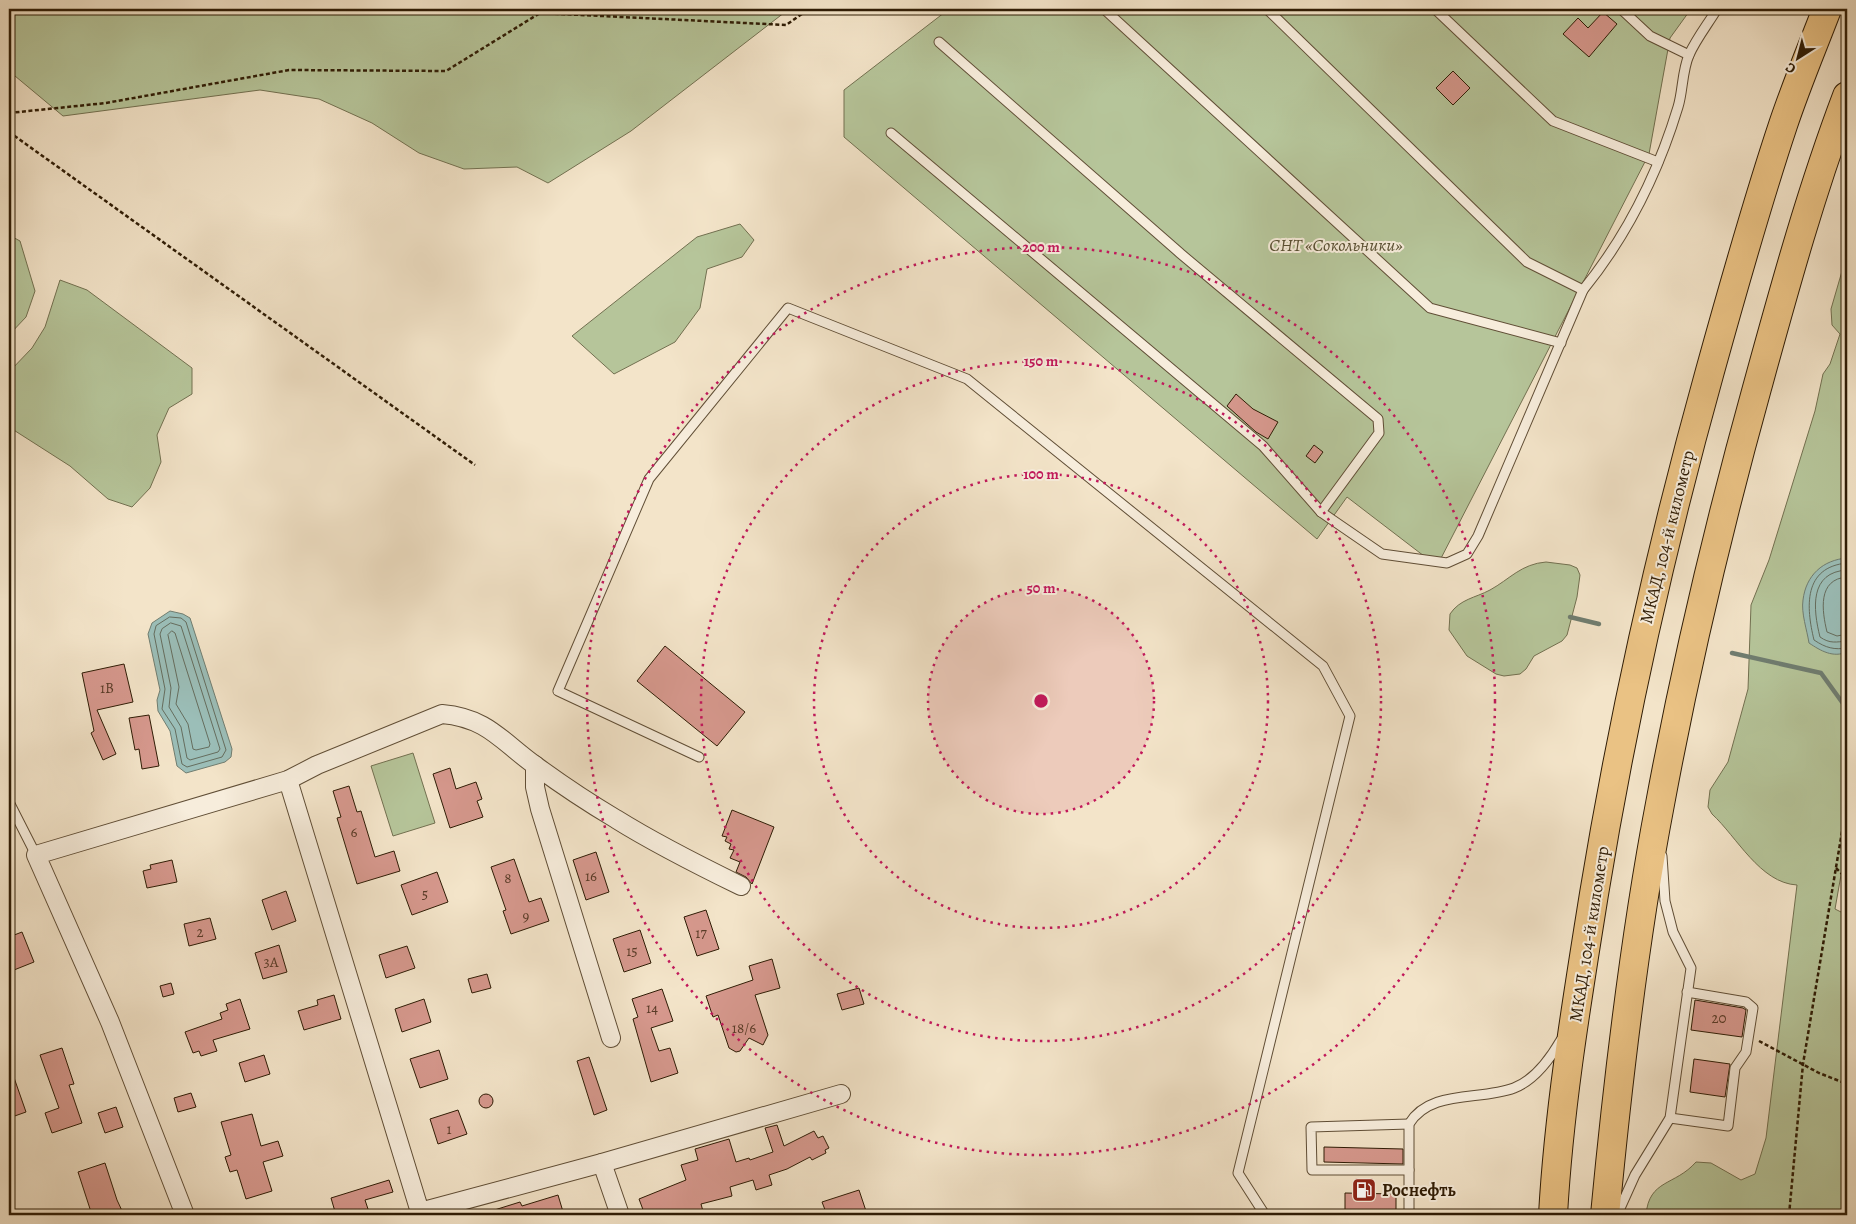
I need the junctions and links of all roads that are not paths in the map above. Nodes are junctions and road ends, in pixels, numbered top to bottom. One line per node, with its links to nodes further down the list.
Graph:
1 (1104, 9): 13 (lane)
2 (1268, 9): 12 (lane)
3 (1435, 9): 11 (lane)
4 (1621, 9): 8 (lane)
5 (1717, 9): 8 (lane)
6 (1826, 9): 23 (highway, МКАД, 104-й километр)
7 (939, 42): 14 (lane)
8 (1689, 55): 11 (lane)
9 (1847, 96): 19 (highway)
10 (890, 133): 14 (lane)
11 (1658, 162): 12 (lane)
12 (1583, 290): 13 (lane)
13 (1561, 342): 14 (lane)
14 (1320, 512)
15 (699, 757): 32 (lane)
16 (535, 765): 17 (street); 21 (street); 24 (street)
17 (288, 780): 20 (street); 28 (street)
18 (9, 802): 20 (lane)
19 (1659, 805): 22 (lane); 35 (highway)
20 (36, 855): 30 (street)
21 (741, 886)
22 (1687, 992): 26 (lane); 26 (lane)
23 (1578, 1001): 27 (lane); 34 (highway, МКАД, 104-й километр)
24 (611, 1038)
25 (841, 1094): 28 (street)
26 (1670, 1118): 36 (lane)
27 (1409, 1124): 29 (lane); 29 (lane)
28 (602, 1163): 31 (street)
29 (1409, 1170): 33 (lane)
30 (185, 1215)
31 (620, 1215)
32 (1265, 1215)
33 (1409, 1215)
34 (1553, 1215)
35 (1605, 1215)
36 (1617, 1215)

